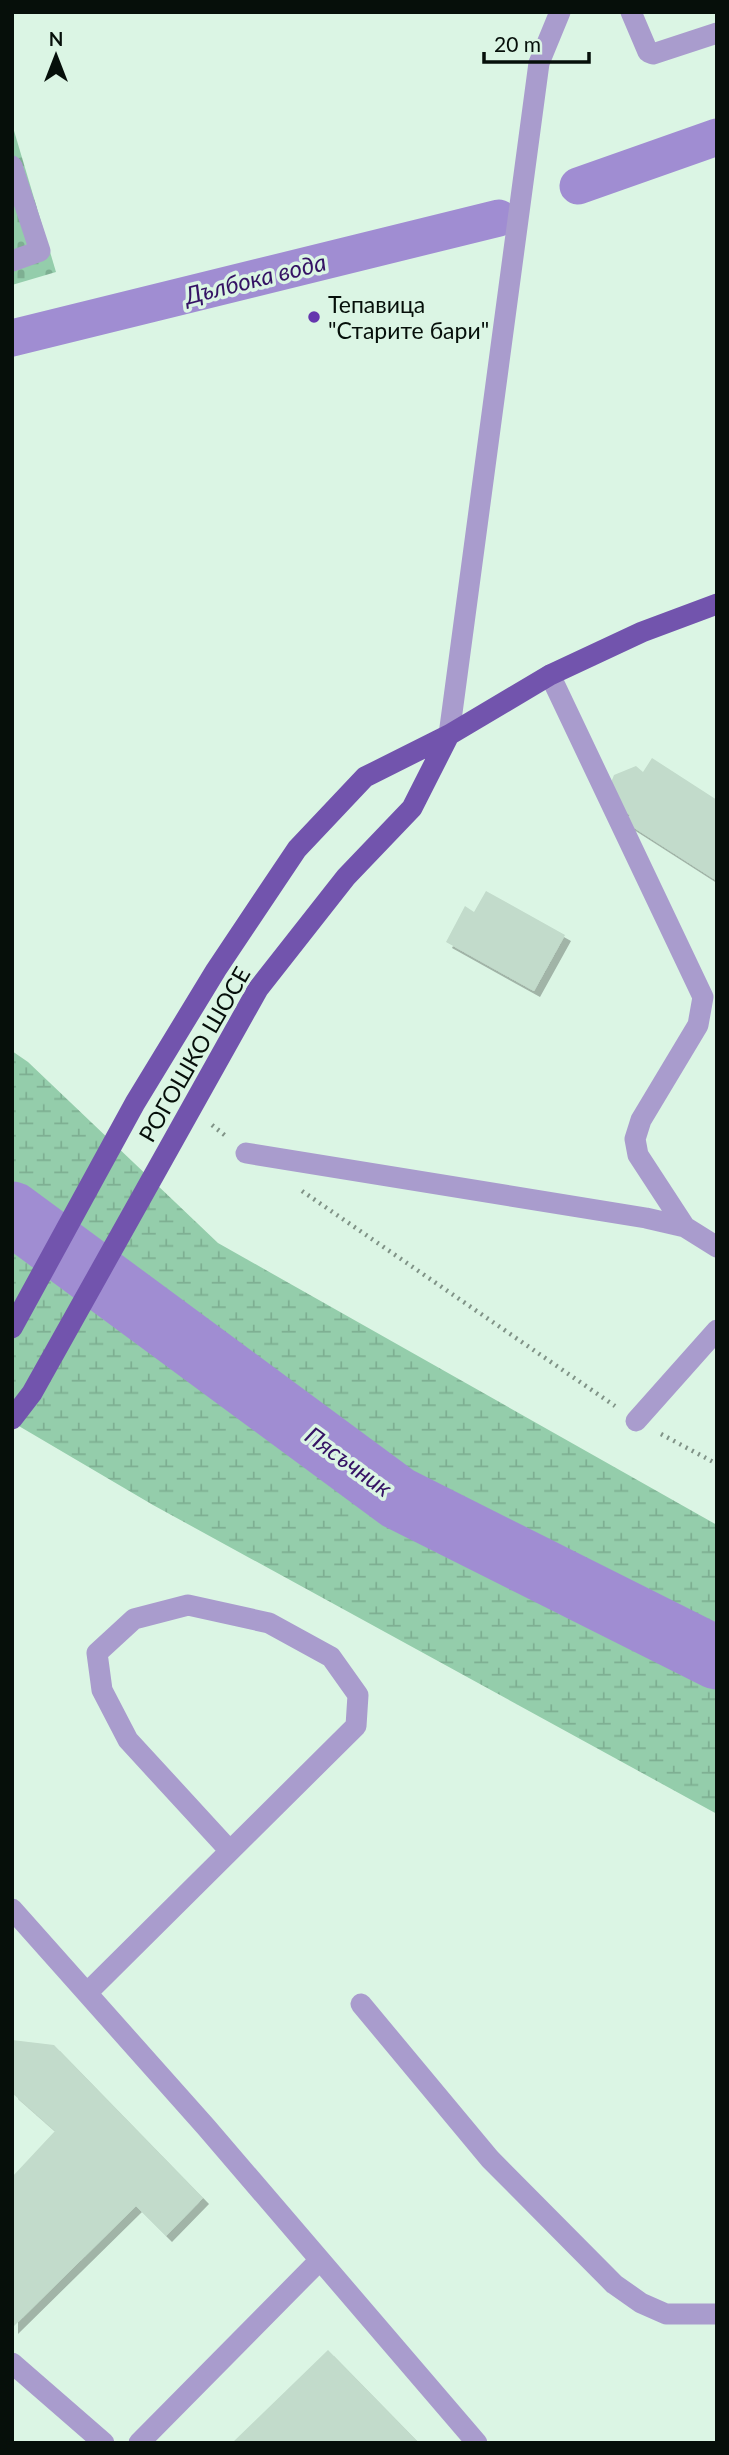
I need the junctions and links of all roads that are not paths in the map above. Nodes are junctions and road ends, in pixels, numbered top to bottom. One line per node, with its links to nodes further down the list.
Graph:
1 (560, 12): 8 (street)
2 (631, 12): 3 (street)
3 (717, 33)
4 (12, 166): 5 (street)
5 (12, 261)
6 (717, 604): 7 (main road, РОГОШКО ШОСЕ)
7 (550, 675): 8 (main road, РОГОШКО ШОСЕ); 10 (street)
8 (449, 735): 12 (main road, РОГОШКО ШОСЕ); 14 (main road, РОГОШКО ШОСЕ)
9 (246, 1153): 10 (street)
10 (685, 1227): 11 (street)
11 (717, 1247)
12 (12, 1328)
13 (717, 1330): 15 (street)
14 (12, 1419)
15 (636, 1421)
16 (230, 1852): 16 (street); 18 (street)
17 (14, 1912): 18 (street)
18 (87, 1993): 20 (street)
19 (361, 2004): 21 (street)
20 (319, 2261): 24 (street); 25 (street)
21 (717, 2314)
22 (12, 2363): 23 (street)
23 (104, 2443)
24 (139, 2443)
25 (477, 2443)

